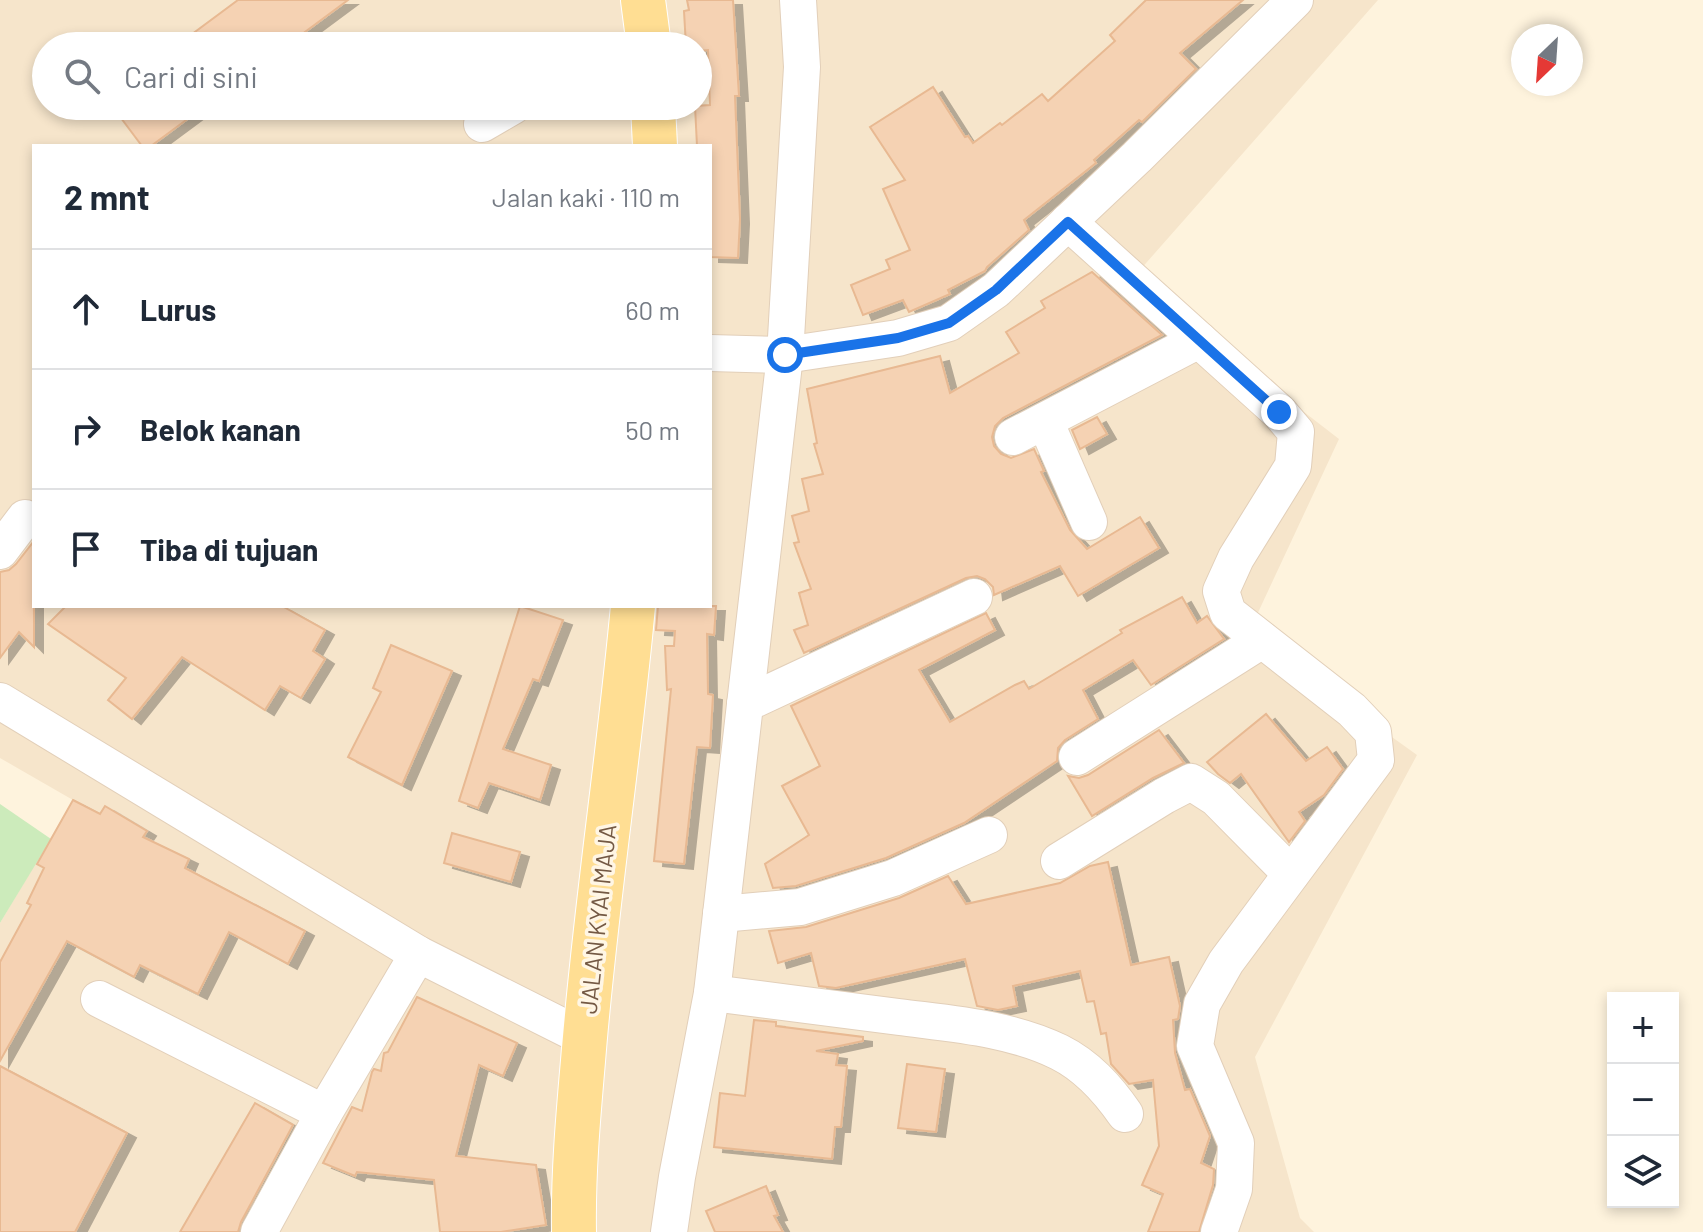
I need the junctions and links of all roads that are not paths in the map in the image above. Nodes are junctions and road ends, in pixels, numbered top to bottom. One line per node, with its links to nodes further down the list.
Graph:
1 (798, 0): 10 (street)
2 (1295, 0): 7 (street)
3 (489, 120): 5 (street)
4 (654, 120): 6 (main road)
5 (482, 124)
6 (655, 144)
7 (1068, 222): 8 (street); 10 (street)
8 (1199, 340): 12 (street); 16 (street)
9 (719, 353): 10 (street)
10 (775, 354): 18 (street)
11 (25, 518): 13 (street)
12 (1089, 522)
13 (0, 551)
14 (974, 597): 18 (street)
15 (633, 608): 27 (main road, JALAN KYAI MAJA)
16 (1262, 640): 19 (street); 22 (street)
17 (0, 701): 24 (street)
18 (745, 704): 23 (street)
19 (1077, 757)
20 (989, 835): 23 (street)
21 (1059, 861): 22 (street)
22 (1291, 874): 33 (street)
23 (721, 914): 25 (street)
24 (418, 954): 27 (street); 28 (street)
25 (712, 993): 29 (street); 32 (street)
26 (99, 999): 28 (street)
27 (585, 1038): 31 (main road, JALAN KYAI MAJA)
28 (324, 1113): 30 (street)
29 (1125, 1114)
30 (259, 1232)
31 (574, 1232)
32 (669, 1232)
33 (1219, 1232)

